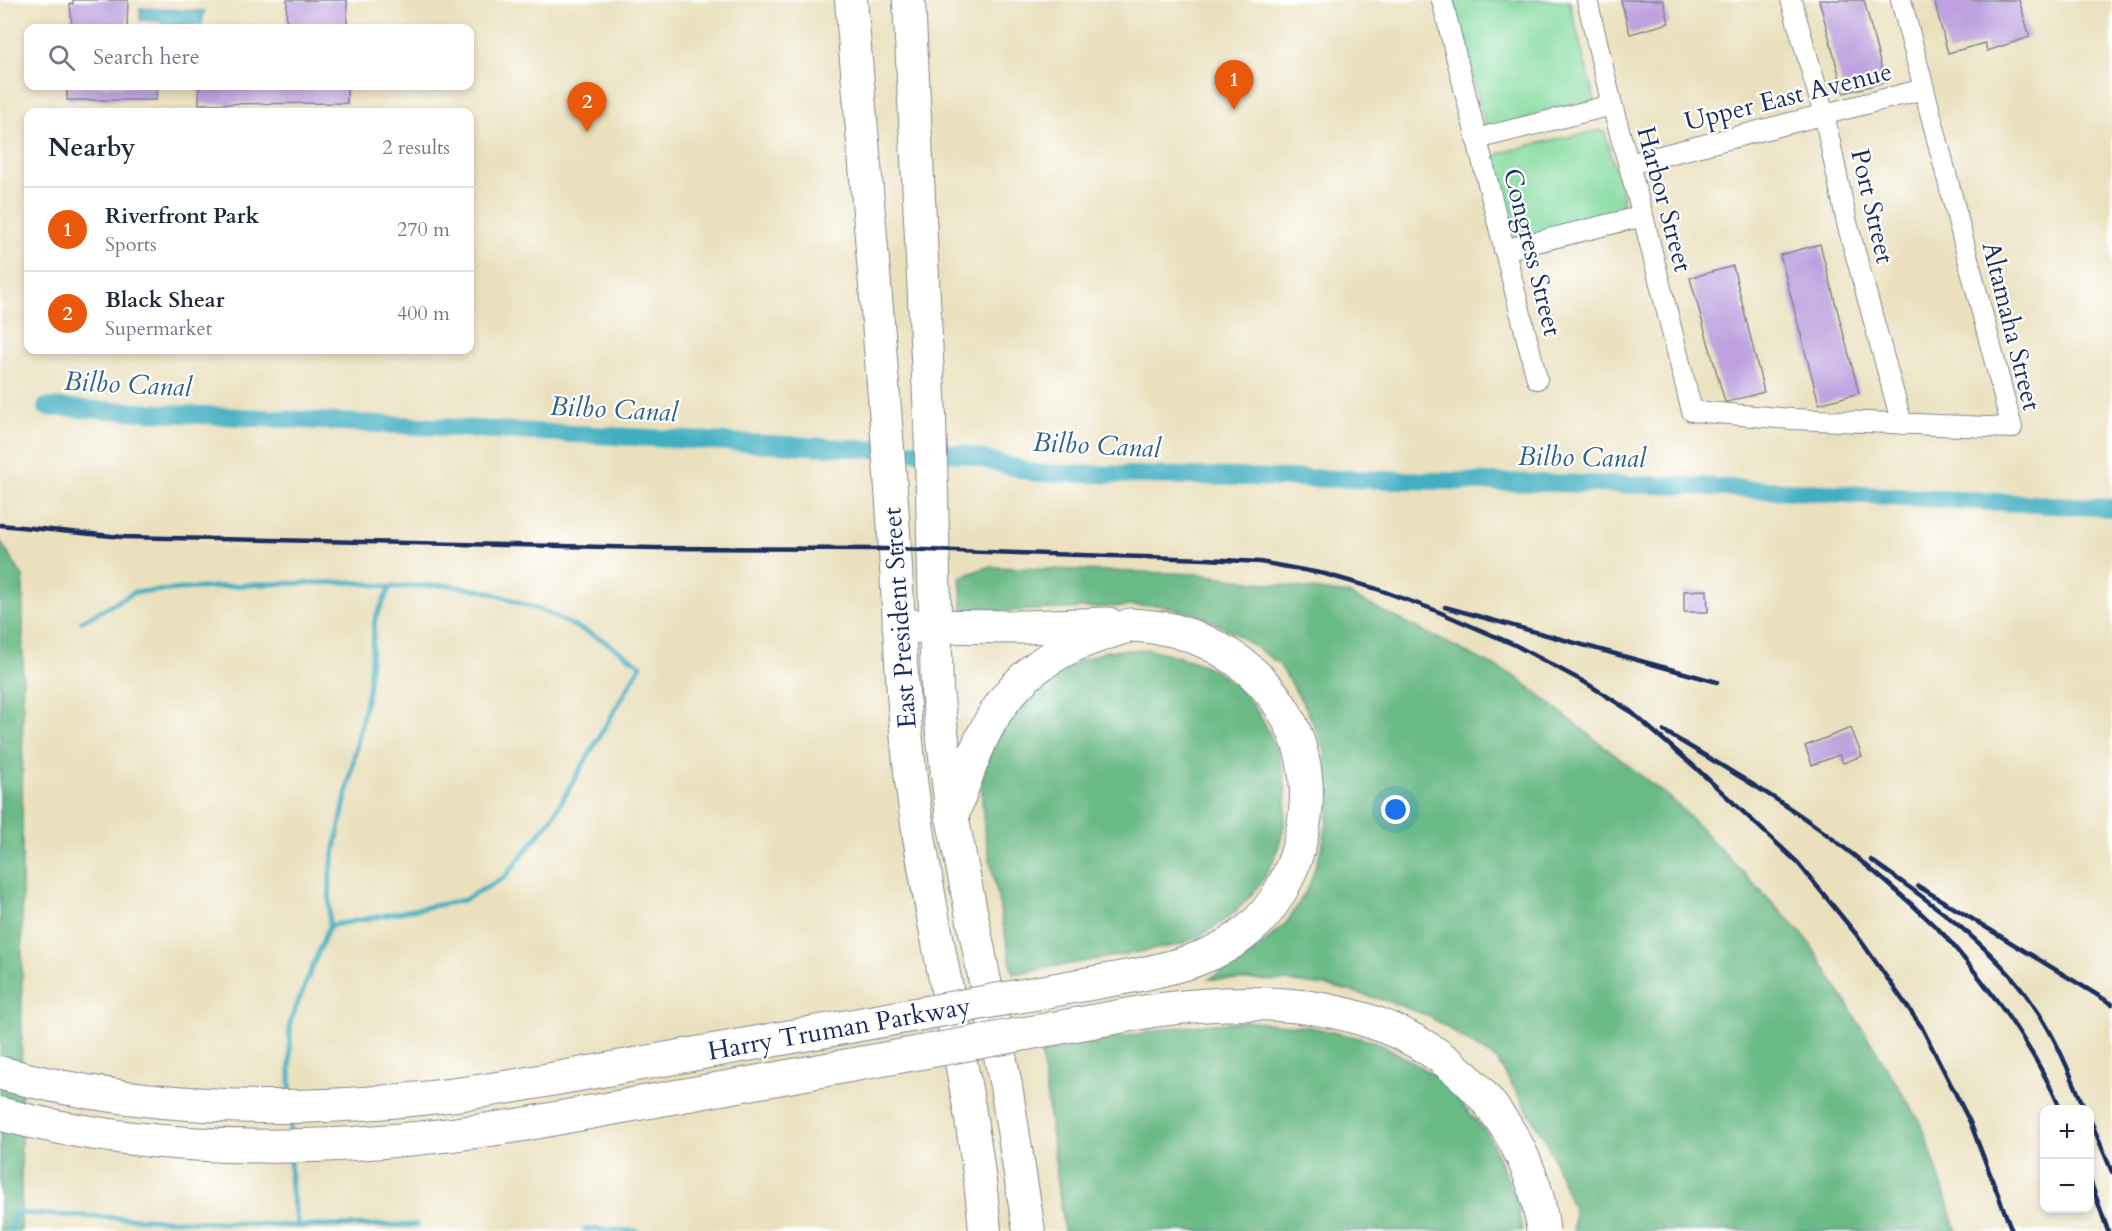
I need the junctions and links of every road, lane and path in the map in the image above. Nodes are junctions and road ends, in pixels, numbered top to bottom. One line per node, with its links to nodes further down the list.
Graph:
1 (851, 0): 18 (main road, East President Street)
2 (909, 0): 19 (main road, East President Street)
3 (1442, 0): 10 (street, Congress Street)
4 (1587, 0): 8 (street, Harbor Street)
5 (1791, 0): 9 (street, Port Street)
6 (1902, 0): 7 (street, Altamaha Street)
7 (1924, 89): 9 (street, Upper East Avenue); 16 (street, Altamaha Street)
8 (1612, 105): 10 (street); 11 (street, Harbor Street)
9 (1824, 114): 11 (street, Upper East Avenue); 16 (street, Port Street)
10 (1476, 139): 13 (street, Congress Street)
11 (1629, 164): 12 (street, Harbor Street)
12 (1643, 216): 13 (street); 15 (street, Harbor Street)
13 (1504, 250): 14 (street, Congress Street)
14 (1537, 379)
15 (1692, 411): 16 (street, Altamaha Street)
16 (1902, 424)
17 (1131, 625): 19 (highway, Harry Truman Parkway); 20 (highway); 21 (highway, Harry Truman Parkway, bridge)
18 (899, 626): 19 (highway, Harry Truman Parkway); 23 (main road, East President Street)
19 (936, 627): 20 (main road, East President Street)
20 (952, 816): 24 (main road, East President Street)
21 (0, 1073)
22 (0, 1114): 25 (highway, Harry Truman Parkway, bridge)
23 (985, 1231)
24 (1029, 1231)
25 (1543, 1231)

